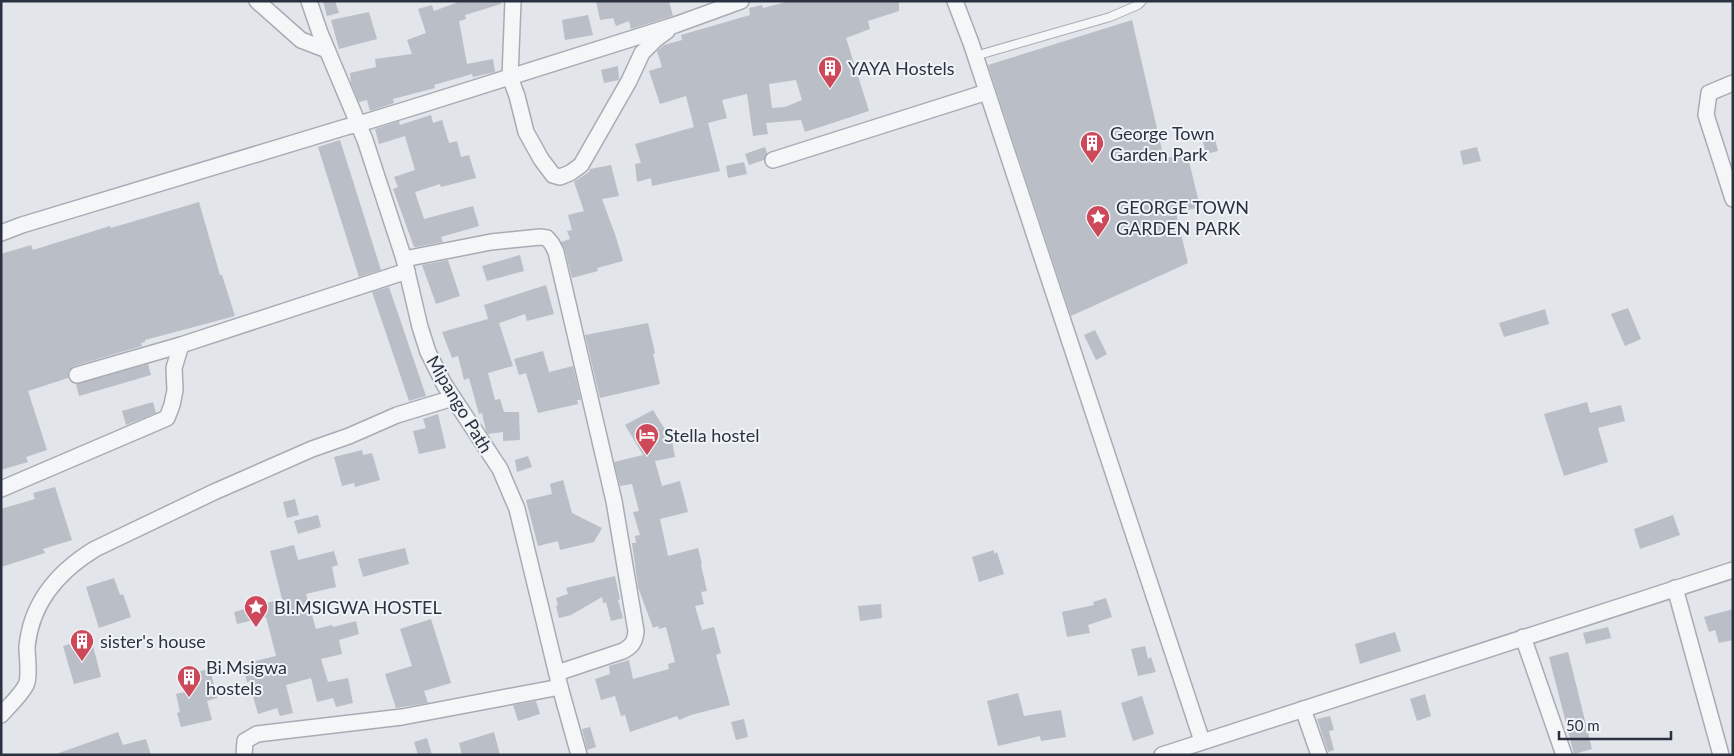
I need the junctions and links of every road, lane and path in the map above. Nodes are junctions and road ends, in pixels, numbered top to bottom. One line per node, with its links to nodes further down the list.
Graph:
1 (257, 1): 8 (street)
2 (309, 1): 8 (street, Mipango Path)
3 (513, 1): 10 (street)
4 (741, 1): 7 (street)
5 (955, 1): 9 (street)
6 (1142, 1): 9 (lane)
7 (675, 25): 10 (street); 10 (street)
8 (327, 50): 13 (street, Mipango Path)
9 (975, 56): 12 (street)
10 (510, 77): 13 (street)
11 (1733, 83): 15 (street)
12 (987, 92): 14 (street); 28 (street)
13 (359, 124): 16 (street); 17 (street, Mipango Path)
14 (773, 160)
15 (1733, 199)
16 (1, 233)
17 (406, 265): 18 (street); 20 (street, Mipango Path); 25 (street)
18 (181, 345): 19 (street); 21 (street)
19 (77, 375)
20 (453, 398): 25 (street, Mipango Path); 27 (street)
21 (1, 489)
22 (1733, 570): 23 (street)
23 (1675, 588): 24 (street); 34 (street)
24 (1523, 637): 26 (street); 33 (street)
25 (559, 680): 30 (street); 31 (street, Mipango Path)
26 (1303, 709): 28 (street); 32 (street)
27 (1, 715)
28 (1202, 741): 29 (street)
29 (1167, 754)
30 (244, 755)
31 (579, 755)
32 (1319, 755)
33 (1564, 755)
34 (1721, 755)

